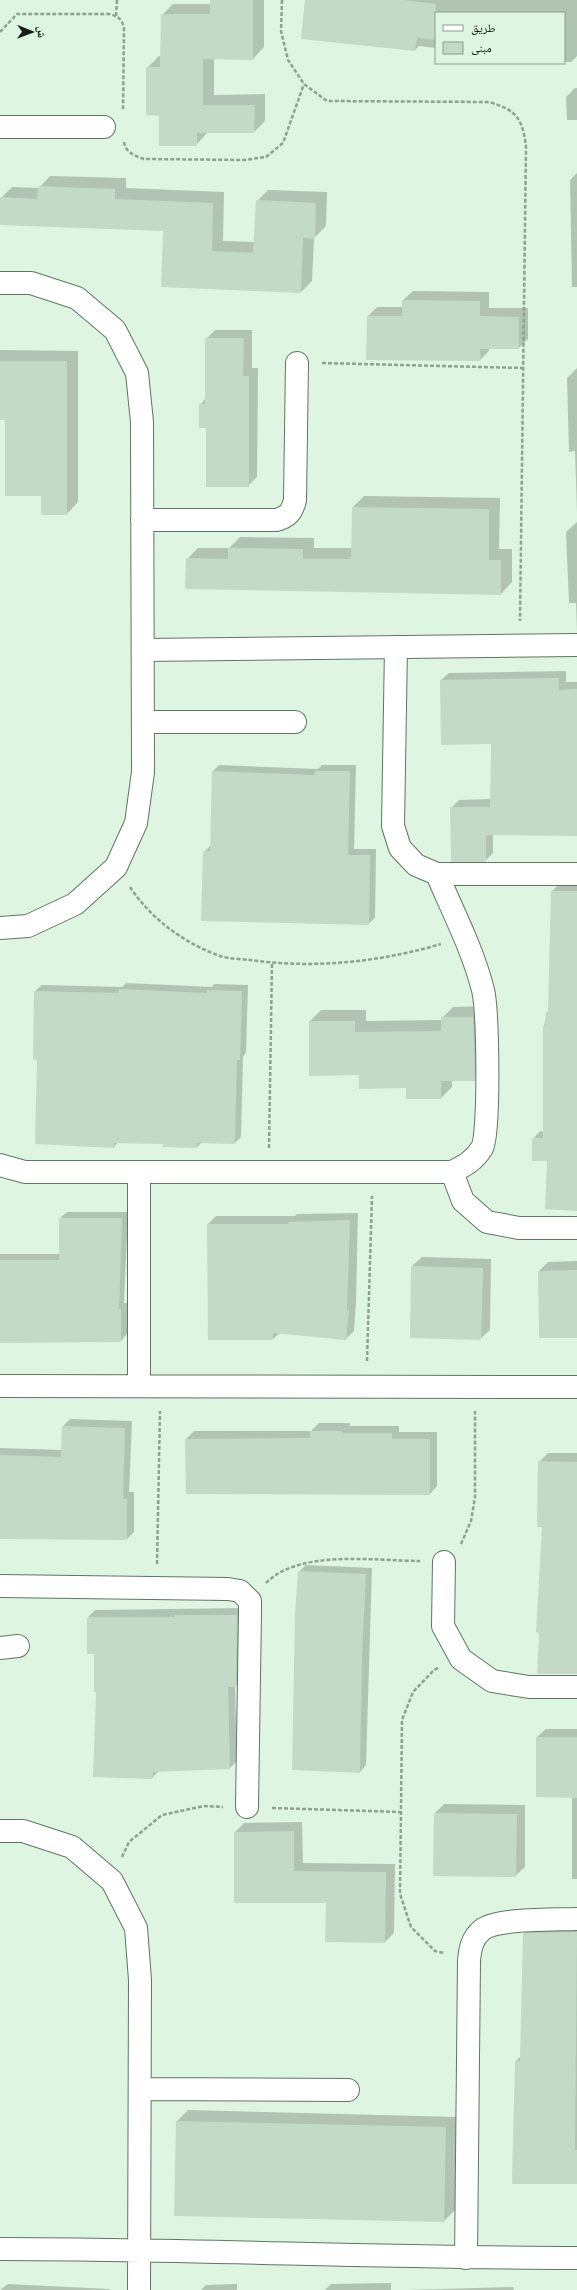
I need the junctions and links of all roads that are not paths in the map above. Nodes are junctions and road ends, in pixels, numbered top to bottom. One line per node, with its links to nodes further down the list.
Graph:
1 (114, 123): 2 (street)
2 (0, 127)
3 (0, 282): 5 (street)
4 (297, 363): 5 (street)
5 (142, 520): 8 (street)
6 (577, 645): 7 (street)
7 (396, 647): 8 (street); 11 (street)
8 (143, 650): 9 (street)
9 (143, 722): 10 (street); 13 (street)
10 (295, 722)
11 (437, 874): 12 (street); 16 (street)
12 (577, 874)
13 (0, 928)
14 (0, 1165): 15 (street)
15 (139, 1172): 16 (street); 19 (street)
16 (452, 1172): 17 (street)
17 (577, 1228)
18 (0, 1386): 19 (street)
19 (149, 1386): 20 (street)
20 (577, 1387)
21 (444, 1562): 23 (street)
22 (0, 1586): 24 (street)
23 (577, 1688)
24 (248, 1807)
25 (0, 1831): 27 (street)
26 (577, 1919): 31 (street)
27 (140, 2089): 28 (street); 30 (street)
28 (348, 2090)
29 (0, 2249): 30 (street)
30 (139, 2249): 31 (street); 33 (street)
31 (466, 2258): 32 (street)
32 (577, 2258)
33 (139, 2290)

